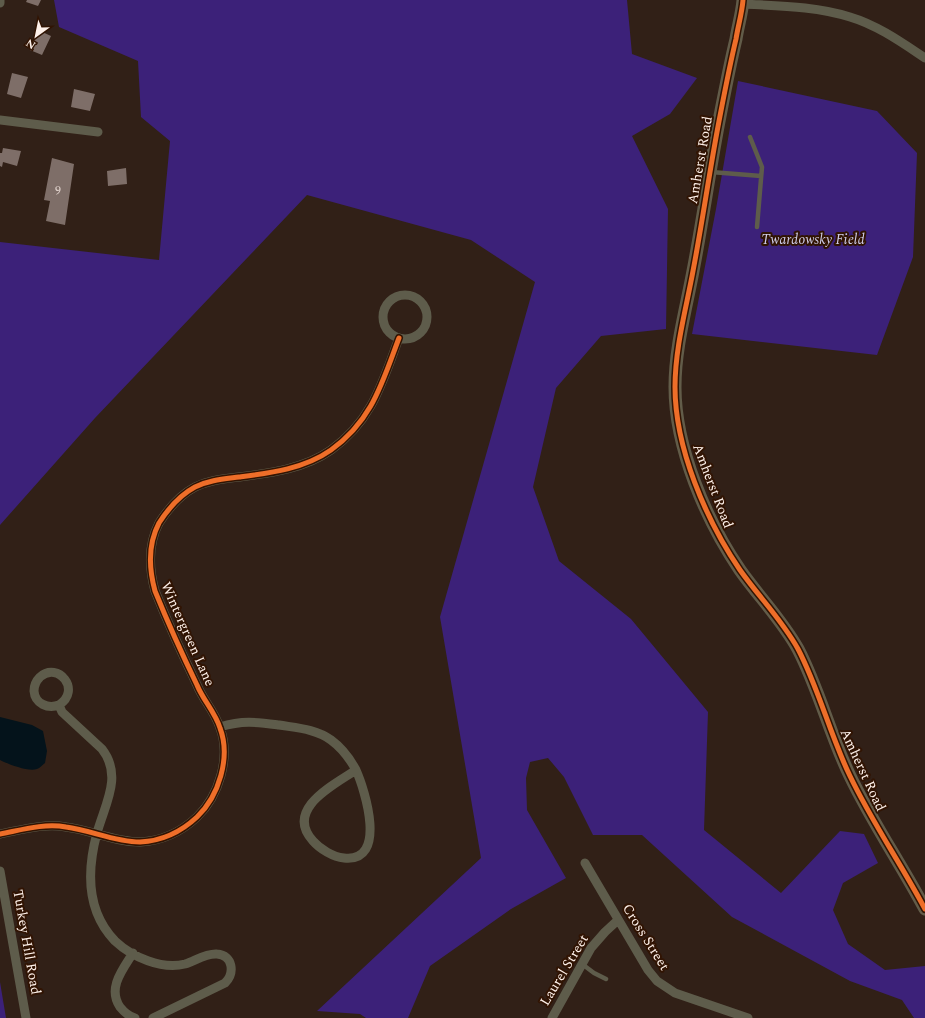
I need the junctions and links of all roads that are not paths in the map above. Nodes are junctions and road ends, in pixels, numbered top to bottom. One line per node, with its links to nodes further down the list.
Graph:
1 (743, 2): 2 (street); 6 (street, Amherst Road)
2 (925, 58)
3 (0, 120): 4 (street)
4 (98, 132)
5 (750, 137): 7 (lane)
6 (710, 172): 7 (lane); 17 (street, Amherst Road)
7 (761, 176): 8 (lane)
8 (757, 227)
9 (399, 338): 9 (street); 11 (street, Wintergreen Lane)
10 (59, 705): 14 (street)
11 (220, 727): 12 (street); 14 (street, Wintergreen Lane)
12 (356, 770): 12 (street)
13 (0, 834): 14 (street, Wintergreen Lane)
14 (97, 834): 19 (street)
15 (585, 863): 18 (street, Cross Street)
16 (0, 871): 22 (street, Turkey Hill Road)
17 (925, 909)
18 (618, 920): 20 (street, Laurel Street); 26 (street, Cross Street)
19 (133, 953): 23 (street); 24 (street)
20 (582, 964): 21 (lane); 25 (street, Laurel Street)
21 (606, 979)
22 (26, 1018)
23 (134, 1018)
24 (153, 1018)
25 (552, 1018)
26 (748, 1018)

